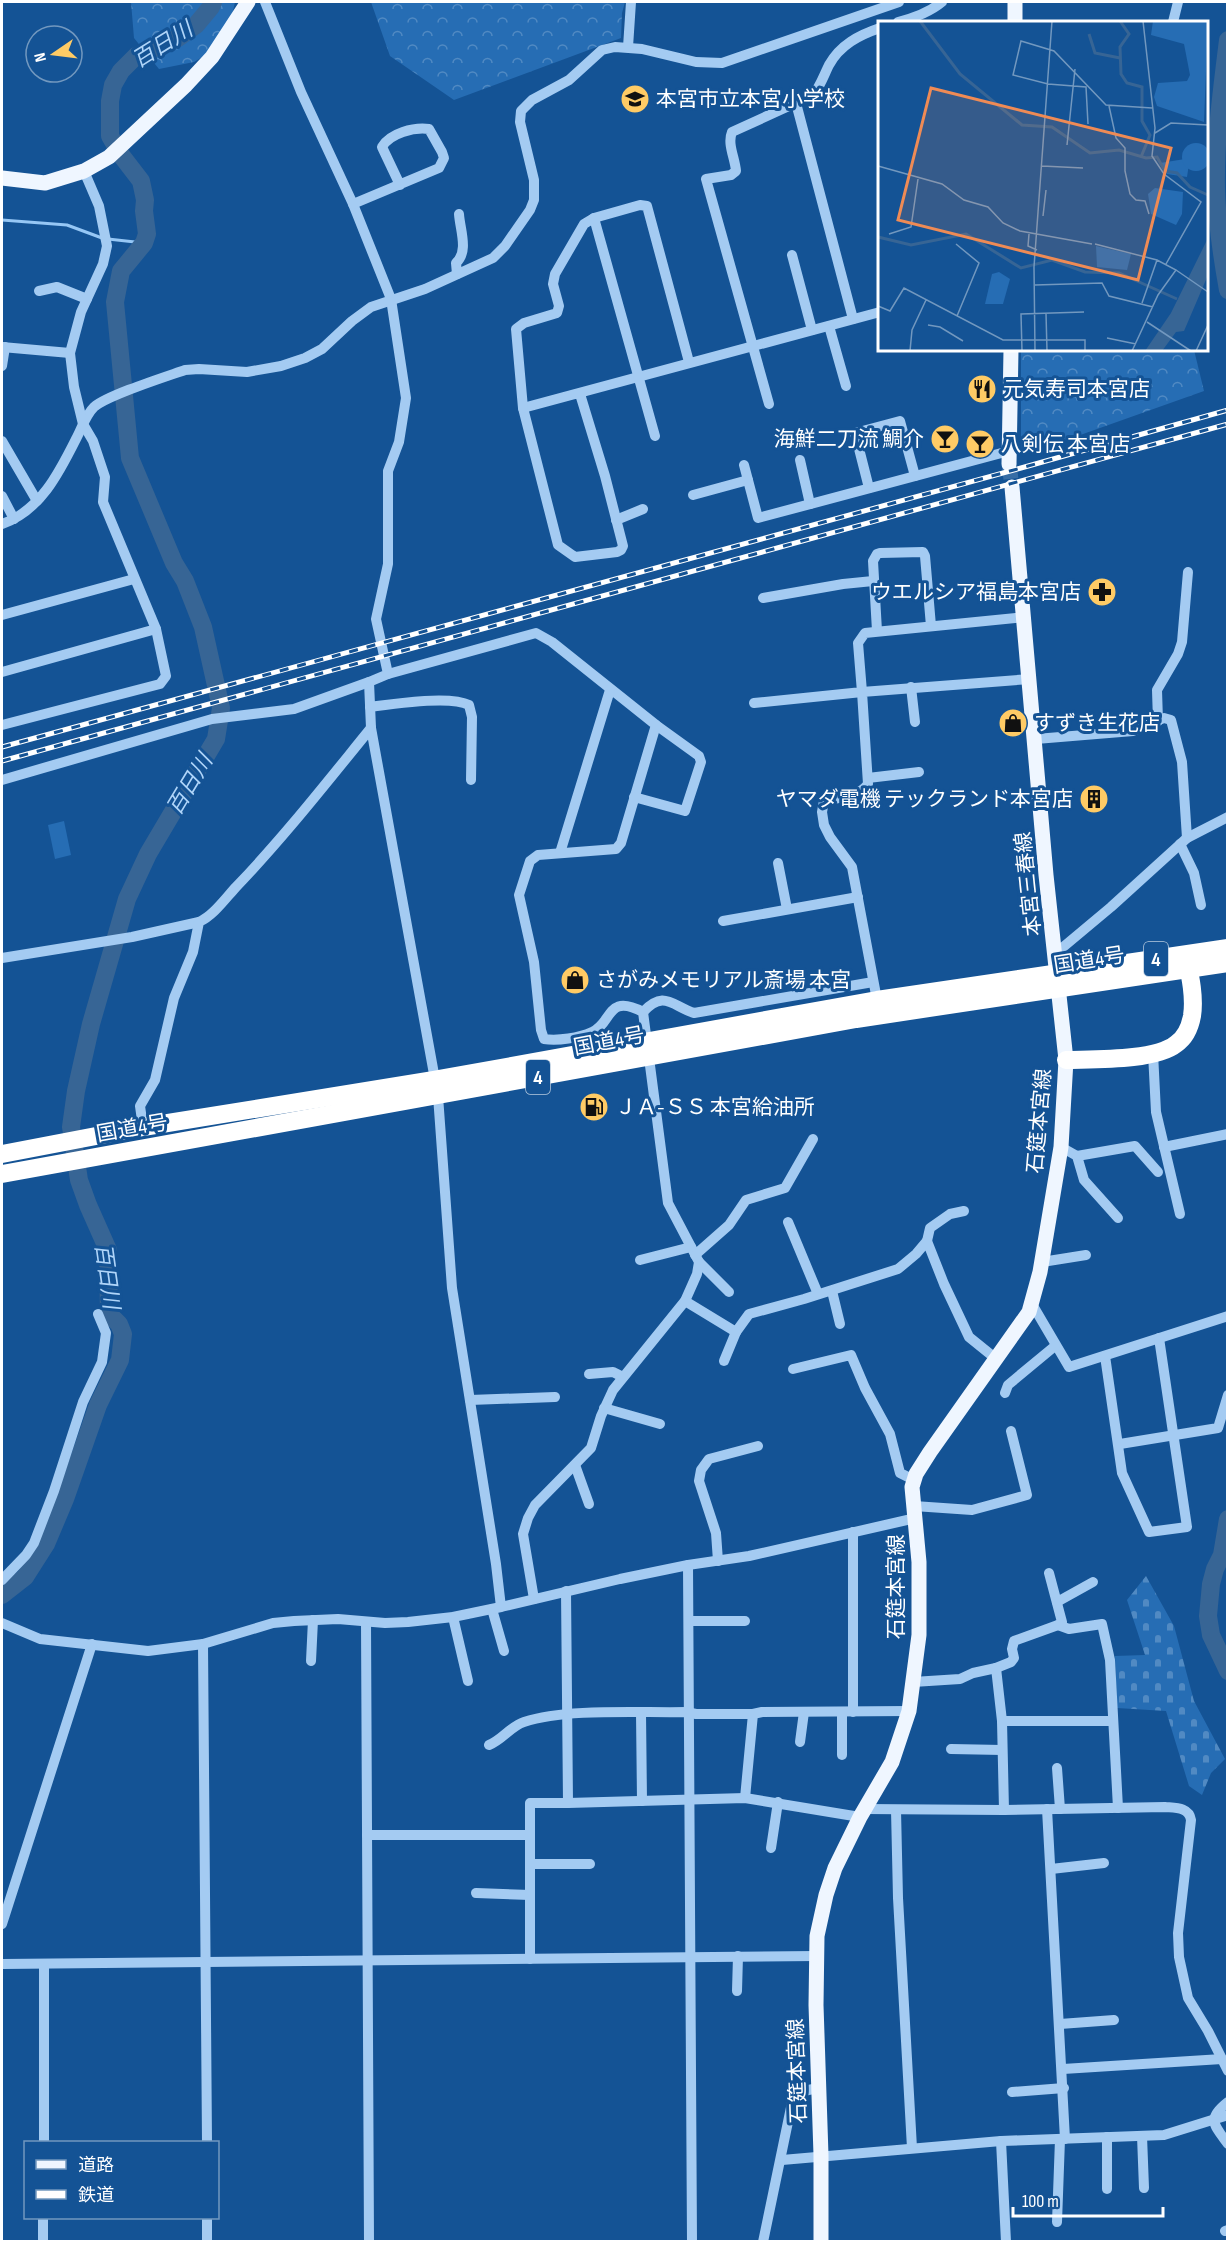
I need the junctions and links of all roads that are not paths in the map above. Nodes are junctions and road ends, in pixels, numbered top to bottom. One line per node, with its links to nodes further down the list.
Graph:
1 (248, 2): 14 (main road)
2 (265, 2): 17 (street)
3 (631, 2): 12 (street)
4 (899, 2): 12 (street)
5 (942, 2): 8 (street)
6 (1015, 2): 9 (main road)
7 (1178, 2): 10 (street)
8 (902, 21)
9 (1015, 21)
10 (1173, 21)
11 (878, 28): 13 (street)
12 (628, 47): 21 (street)
13 (796, 103): 26 (street); 29 (street)
14 (84, 171): 15 (main road); 23 (street)
15 (2, 178)
16 (400, 184): 16 (street); 17 (street)
17 (353, 204): 24 (street)
18 (459, 214): 21 (street)
19 (594, 218): 33 (street); 35 (street); 39 (street)
20 (792, 255): 28 (street)
21 (457, 274): 24 (street)
22 (39, 291): 23 (street)
23 (87, 299): 32 (street)
24 (391, 299): 40 (street); 68 (street)
25 (878, 312): 26 (street)
26 (853, 319): 27 (street)
27 (829, 326): 28 (street); 36 (street)
28 (812, 330): 29 (street)
29 (751, 345): 33 (street); 38 (street)
30 (3, 347): 32 (street); 34 (street)
31 (1011, 351): 43 (main road)
32 (70, 353): 40 (street)
33 (689, 362): 35 (street)
34 (2, 366)
35 (639, 376): 37 (street); 41 (street)
36 (846, 386)
37 (580, 394): 39 (street); 56 (street)
38 (769, 404)
39 (524, 408): 56 (street)
40 (83, 424): 52 (street); 59 (street)
41 (655, 436)
42 (2, 441): 52 (street)
43 (1009, 457): 46 (street)
44 (800, 460): 53 (street)
45 (744, 465): 47 (street)
46 (915, 476): 49 (street); 49 (street)
47 (748, 480): 50 (street); 53 (street)
48 (1012, 487): 63 (main road, 本宮三春線)
49 (869, 488): 53 (street)
50 (693, 495)
51 (2, 496): 55 (street)
52 (37, 501): 55 (street)
53 (810, 504)
54 (643, 509): 56 (street)
55 (14, 519): 57 (street)
56 (616, 520)
57 (2, 524)
58 (1188, 572): 76 (street)
59 (134, 579): 62 (street); 65 (street)
60 (873, 581): 61 (street); 64 (street); 66 (street)
61 (763, 598)
62 (2, 615)
63 (1024, 617): 64 (street); 69 (main road, 本宮三春線)
64 (931, 626): 66 (street)
65 (156, 629): 67 (street); 79 (street)
66 (877, 631): 73 (street)
67 (2, 672)
68 (388, 672): 70 (street); 72 (street)
69 (1030, 679): 71 (street); 81 (main road, 本宮三春線)
70 (369, 682): 75 (street); 84 (street)
71 (911, 687): 73 (street); 77 (street)
72 (610, 690): 78 (street); 89 (street)
73 (862, 692): 74 (street); 83 (street)
74 (753, 703)
75 (370, 707): 80 (street); 85 (street)
76 (1158, 721): 81 (street); 88 (street)
77 (915, 722)
78 (656, 724): 86 (street); 86 (street)
79 (2, 725)
80 (371, 728): 95 (street); 107 (street)
81 (1036, 739): 97 (main road, 本宮三春線)
82 (919, 772): 83 (street)
83 (868, 778): 91 (street)
84 (2, 780)
85 (471, 780)
86 (634, 797): 89 (street)
87 (1223, 819): 88 (street)
88 (1184, 841): 92 (street); 97 (street)
89 (560, 853): 103 (street)
90 (778, 863): 93 (street)
91 (858, 897): 93 (street); 101 (street)
92 (1201, 905)
93 (787, 909): 94 (street)
94 (723, 921)
95 (199, 922): 98 (street); 108 (street)
96 (1227, 948): 99 (highway, 国道4号 / 4)
97 (1056, 953): 106 (main road, 石筵本宮線)
98 (2, 958)
99 (1187, 961): 100 (highway, 国道4号 / 4); 102 (highway, 国道4号 / 4); 105 (highway)
100 (1227, 963)
101 (875, 991): 102 (highway, 国道4号 / 4); 103 (street); 104 (highway, 国道4号 / 4)
102 (989, 991): 104 (highway, 国道4号 / 4)
103 (643, 1012): 104 (street)
104 (648, 1049): 107 (highway, 国道4号 / 4); 122 (street)
105 (1153, 1053): 106 (highway); 112 (street)
106 (1066, 1060): 111 (main road, 石筵本宮線)
107 (436, 1088): 108 (highway, 国道4号 / 4); 116 (highway, 国道4号 / 4); 146 (street)
108 (143, 1126): 113 (highway, 国道4号 / 4)
109 (1227, 1134): 112 (street)
110 (813, 1139): 122 (street)
111 (1061, 1147): 114 (street); 125 (main road, 石筵本宮線)
112 (1164, 1147): 118 (street)
113 (2, 1154)
114 (1077, 1156): 115 (street); 119 (street)
115 (1158, 1172)
116 (2, 1174)
117 (964, 1211): 121 (street)
118 (1180, 1214)
119 (1118, 1218)
120 (788, 1222): 128 (street)
121 (927, 1241): 126 (street); 138 (street)
122 (695, 1255): 124 (street); 127 (street); 129 (street)
123 (1086, 1255): 125 (street)
124 (640, 1260)
125 (1042, 1262): 130 (main road, 石筵本宮線)
126 (832, 1291): 128 (street); 133 (street)
127 (729, 1292)
128 (818, 1294): 134 (street)
129 (685, 1301): 134 (street); 142 (street)
130 (1032, 1304): 136 (street); 138 (main road, 石筵本宮線)
131 (98, 1314): 161 (street)
132 (1227, 1316): 135 (street)
133 (840, 1324)
134 (736, 1332): 139 (street)
135 (1159, 1338): 137 (street); 150 (street)
136 (1055, 1346): 137 (street); 143 (street)
137 (1105, 1356): 151 (street)
138 (995, 1358): 154 (main road, 石筵本宮線)
139 (724, 1361)
140 (793, 1369): 154 (street)
141 (589, 1374): 142 (street)
142 (623, 1377): 147 (street)
143 (1005, 1393)
144 (1227, 1395): 150 (street)
145 (555, 1397): 146 (street)
146 (470, 1400): 166 (street)
147 (604, 1408): 148 (street); 153 (street)
148 (660, 1424)
149 (1011, 1431): 156 (street)
150 (1173, 1435): 151 (street); 151 (street)
151 (1120, 1444)
152 (758, 1446): 158 (street)
153 (575, 1465): 155 (street); 164 (street)
154 (914, 1480): 156 (main road, 石筵本宮線)
155 (589, 1504)
156 (915, 1512): 157 (street); 180 (main road, 石筵本宮線)
157 (853, 1532): 158 (street); 183 (street)
158 (718, 1561): 159 (street)
159 (688, 1565): 163 (street); 169 (street)
160 (1049, 1573): 165 (street)
161 (2, 1580)
162 (1093, 1582): 165 (street)
163 (566, 1591): 164 (street); 186 (street)
164 (534, 1599): 166 (street)
165 (1057, 1602): 173 (street)
166 (497, 1608): 167 (street); 176 (street)
167 (453, 1617): 171 (street); 179 (street)
168 (313, 1620): 171 (street); 175 (street); 177 (street)
169 (689, 1621): 170 (street); 185 (street)
170 (746, 1621)
171 (366, 1622): 207 (street)
172 (2, 1623): 174 (street)
173 (1058, 1625): 178 (street); 189 (street)
174 (92, 1644): 175 (street); 216 (street)
175 (203, 1644): 222 (street)
176 (504, 1651)
177 (311, 1661)
178 (996, 1668): 180 (street); 188 (street)
179 (468, 1681)
180 (913, 1682): 181 (main road, 石筵本宮線)
181 (909, 1711): 183 (street); 206 (main road, 石筵本宮線)
182 (804, 1712): 183 (street); 187 (street); 190 (street)
183 (848, 1712): 194 (street)
184 (641, 1713): 185 (street); 186 (street); 198 (street)
185 (691, 1713): 187 (street); 197 (street)
186 (567, 1714): 191 (street); 199 (street)
187 (753, 1714): 196 (street)
188 (1002, 1721): 189 (street); 193 (street)
189 (1113, 1721): 201 (street)
190 (801, 1742)
191 (489, 1745)
192 (951, 1749): 193 (street)
193 (1002, 1750): 205 (street)
194 (842, 1755)
195 (1057, 1768): 203 (street)
196 (744, 1798): 197 (street); 200 (street)
197 (691, 1799): 198 (street); 217 (street)
198 (642, 1801): 199 (street)
199 (568, 1803): 208 (street)
200 (778, 1803): 206 (street); 209 (street)
201 (1118, 1808): 203 (street); 228 (street)
202 (1047, 1809): 203 (street); 205 (street); 213 (street)
203 (1060, 1809)
204 (896, 1810): 205 (street); 206 (street); 244 (street)
205 (1004, 1810)
206 (862, 1813): 219 (main road, 石筵本宮線)
207 (367, 1835): 208 (street); 220 (street)
208 (530, 1835): 211 (street)
209 (771, 1848)
210 (1104, 1863): 213 (street)
211 (530, 1864): 212 (street); 215 (street)
212 (590, 1864)
213 (1051, 1869): 227 (street)
214 (476, 1893): 215 (street)
215 (530, 1895): 221 (street)
216 (2, 1924)
217 (692, 1956): 218 (street); 221 (street); 255 (street)
218 (738, 1956): 219 (street); 225 (street)
219 (816, 1956): 231 (main road, 石筵本宮線)
220 (368, 1959): 221 (street); 222 (street); 254 (street)
221 (530, 1959)
222 (206, 1962): 224 (street); 241 (street)
223 (2, 1964): 224 (street)
224 (44, 1964): 240 (street)
225 (737, 1991)
226 (1114, 2020): 227 (street)
227 (1060, 2024): 229 (street)
228 (1222, 2059): 229 (street); 230 (street)
229 (1063, 2069): 232 (street)
230 (1227, 2071)
231 (818, 2088): 245 (main road, 石筵本宮線); 246 (street)
232 (1064, 2088): 233 (street); 239 (street)
233 (1012, 2092)
234 (1227, 2102): 236 (street)
235 (1227, 2115): 236 (street)
236 (1213, 2120): 237 (street); 243 (street)
237 (1142, 2136): 238 (street); 247 (street)
238 (1107, 2137): 239 (street); 248 (street)
239 (1063, 2139): 242 (street); 251 (street)
240 (44, 2141)
241 (207, 2141)
242 (1001, 2141): 244 (street); 258 (street)
243 (1227, 2144)
244 (912, 2148): 245 (street)
245 (821, 2155): 246 (street); 257 (main road, 石筵本宮線)
246 (782, 2160): 256 (street)
247 (1144, 2188)
248 (1107, 2189)
249 (43, 2219): 252 (street)
250 (207, 2219): 253 (street)
251 (1057, 2222)
252 (43, 2241)
253 (207, 2241)
254 (369, 2241)
255 (692, 2241)
256 (764, 2241)
257 (821, 2241)
258 (1006, 2241)

